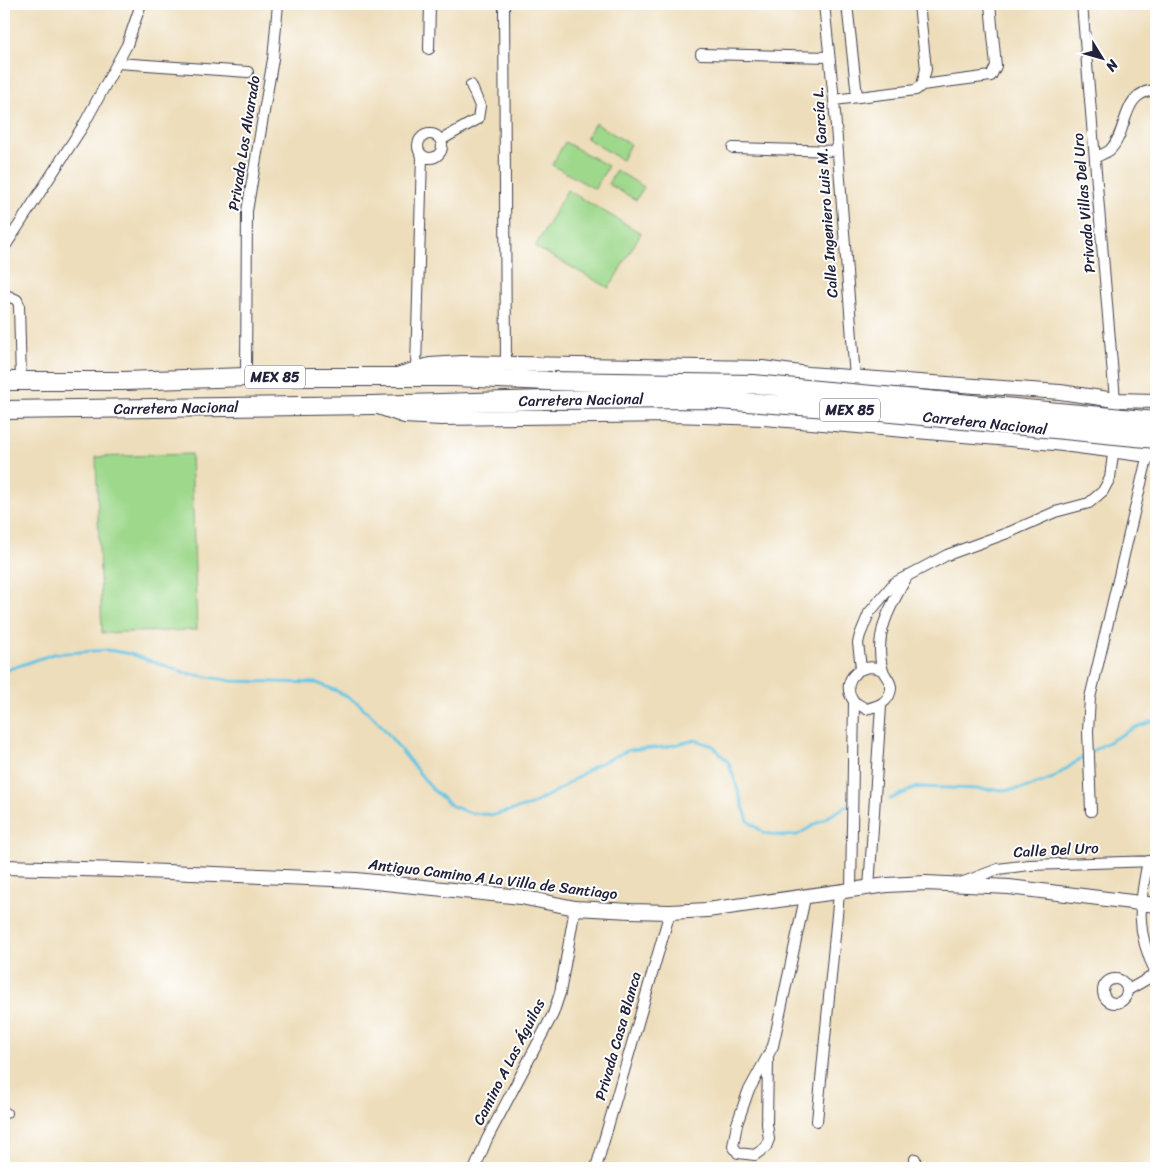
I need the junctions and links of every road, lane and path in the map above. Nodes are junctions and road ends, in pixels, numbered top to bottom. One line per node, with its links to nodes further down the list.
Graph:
1 (141, 4): 13 (street)
2 (278, 4): 29 (street, Privada Los Alvarado)
3 (430, 4): 10 (street)
4 (504, 4): 27 (street)
5 (824, 4): 12 (street, Calle Ingeniero Luis M. García L.)
6 (847, 4): 18 (street)
7 (919, 4): 16 (street)
8 (990, 4): 16 (street)
9 (1082, 4): 24 (street, Privada Villas Del Uro)
10 (429, 49)
11 (701, 54): 12 (street)
12 (829, 58): 19 (street, Calle Ingeniero Luis M. García L.)
13 (118, 63): 14 (street); 25 (street)
14 (248, 72)
15 (470, 84): 20 (street)
16 (922, 85): 18 (street)
17 (1156, 90): 24 (street)
18 (857, 96): 19 (street)
19 (834, 100): 22 (street, Calle Ingeniero Luis M. García L.)
20 (441, 140): 23 (street); 23 (street)
21 (733, 148): 22 (street)
22 (838, 151): 31 (street, Calle Ingeniero Luis M. García L.)
23 (422, 156): 28 (street)
24 (1096, 157): 34 (street, Privada Villas Del Uro)
25 (4, 248)
26 (4, 294): 32 (street)
27 (506, 363): 28 (street, MEX 85); 31 (street, MEX 85)
28 (416, 368): 30 (street, MEX 85)
29 (246, 376): 30 (highway, Carretera Nacional / MEX 85); 32 (highway, Carretera Nacional / MEX 85)
30 (394, 377): 39 (highway, Carretera Nacional / MEX 85, bridge)
31 (854, 378): 33 (street, MEX 85)
32 (12, 381)
33 (1060, 392): 34 (street, MEX 85); 40 (street)
34 (1116, 400): 35 (street, MEX 85); 42 (street, Privada Villas Del Uro)
35 (1156, 401)
36 (373, 405): 37 (highway, Carretera Nacional / MEX 85); 40 (street, MEX 85); 41 (highway, Carretera Nacional / MEX 85, bridge)
37 (4, 410)
38 (1156, 414): 41 (street)
39 (1156, 421)
40 (1055, 443): 42 (street, MEX 85)
41 (1154, 449): 42 (street, MEX 85); 48 (street)
42 (1114, 452): 43 (street, Privada Villas Del Uro)
43 (908, 575): 44 (street, Privada Villas Del Uro); 45 (street)
44 (861, 668): 45 (street); 46 (street)
45 (882, 670): 47 (street)
46 (854, 701): 47 (street); 53 (street)
47 (881, 706): 52 (street)
48 (1091, 811)
49 (1152, 861): 51 (street, Calle Del Uro); 55 (street)
50 (4, 867): 57 (street, Antiguo Camino A La Villa de Santiago)
51 (960, 883): 52 (street, Antiguo Camino A La Villa de Santiago); 55 (street, Antiguo Camino A La Villa de Santiago)
52 (869, 888): 53 (street, Antiguo Camino A La Villa de Santiago)
53 (845, 892): 54 (street, Antiguo Camino A La Villa de Santiago); 62 (street)
54 (805, 898): 58 (street, Antiguo Camino A La Villa de Santiago); 61 (street)
55 (1139, 902): 56 (street, Antiguo Camino A La Villa de Santiago); 59 (street)
56 (1156, 905)
57 (576, 908): 58 (street, Antiguo Camino A La Villa de Santiago); 63 (street, Camino A Las Águilas)
58 (670, 912): 64 (street, Privada Casa Blanca)
59 (1156, 974): 60 (street)
60 (1128, 990)
61 (768, 1058): 61 (street)
62 (818, 1121)
63 (474, 1168)
64 (596, 1168)

